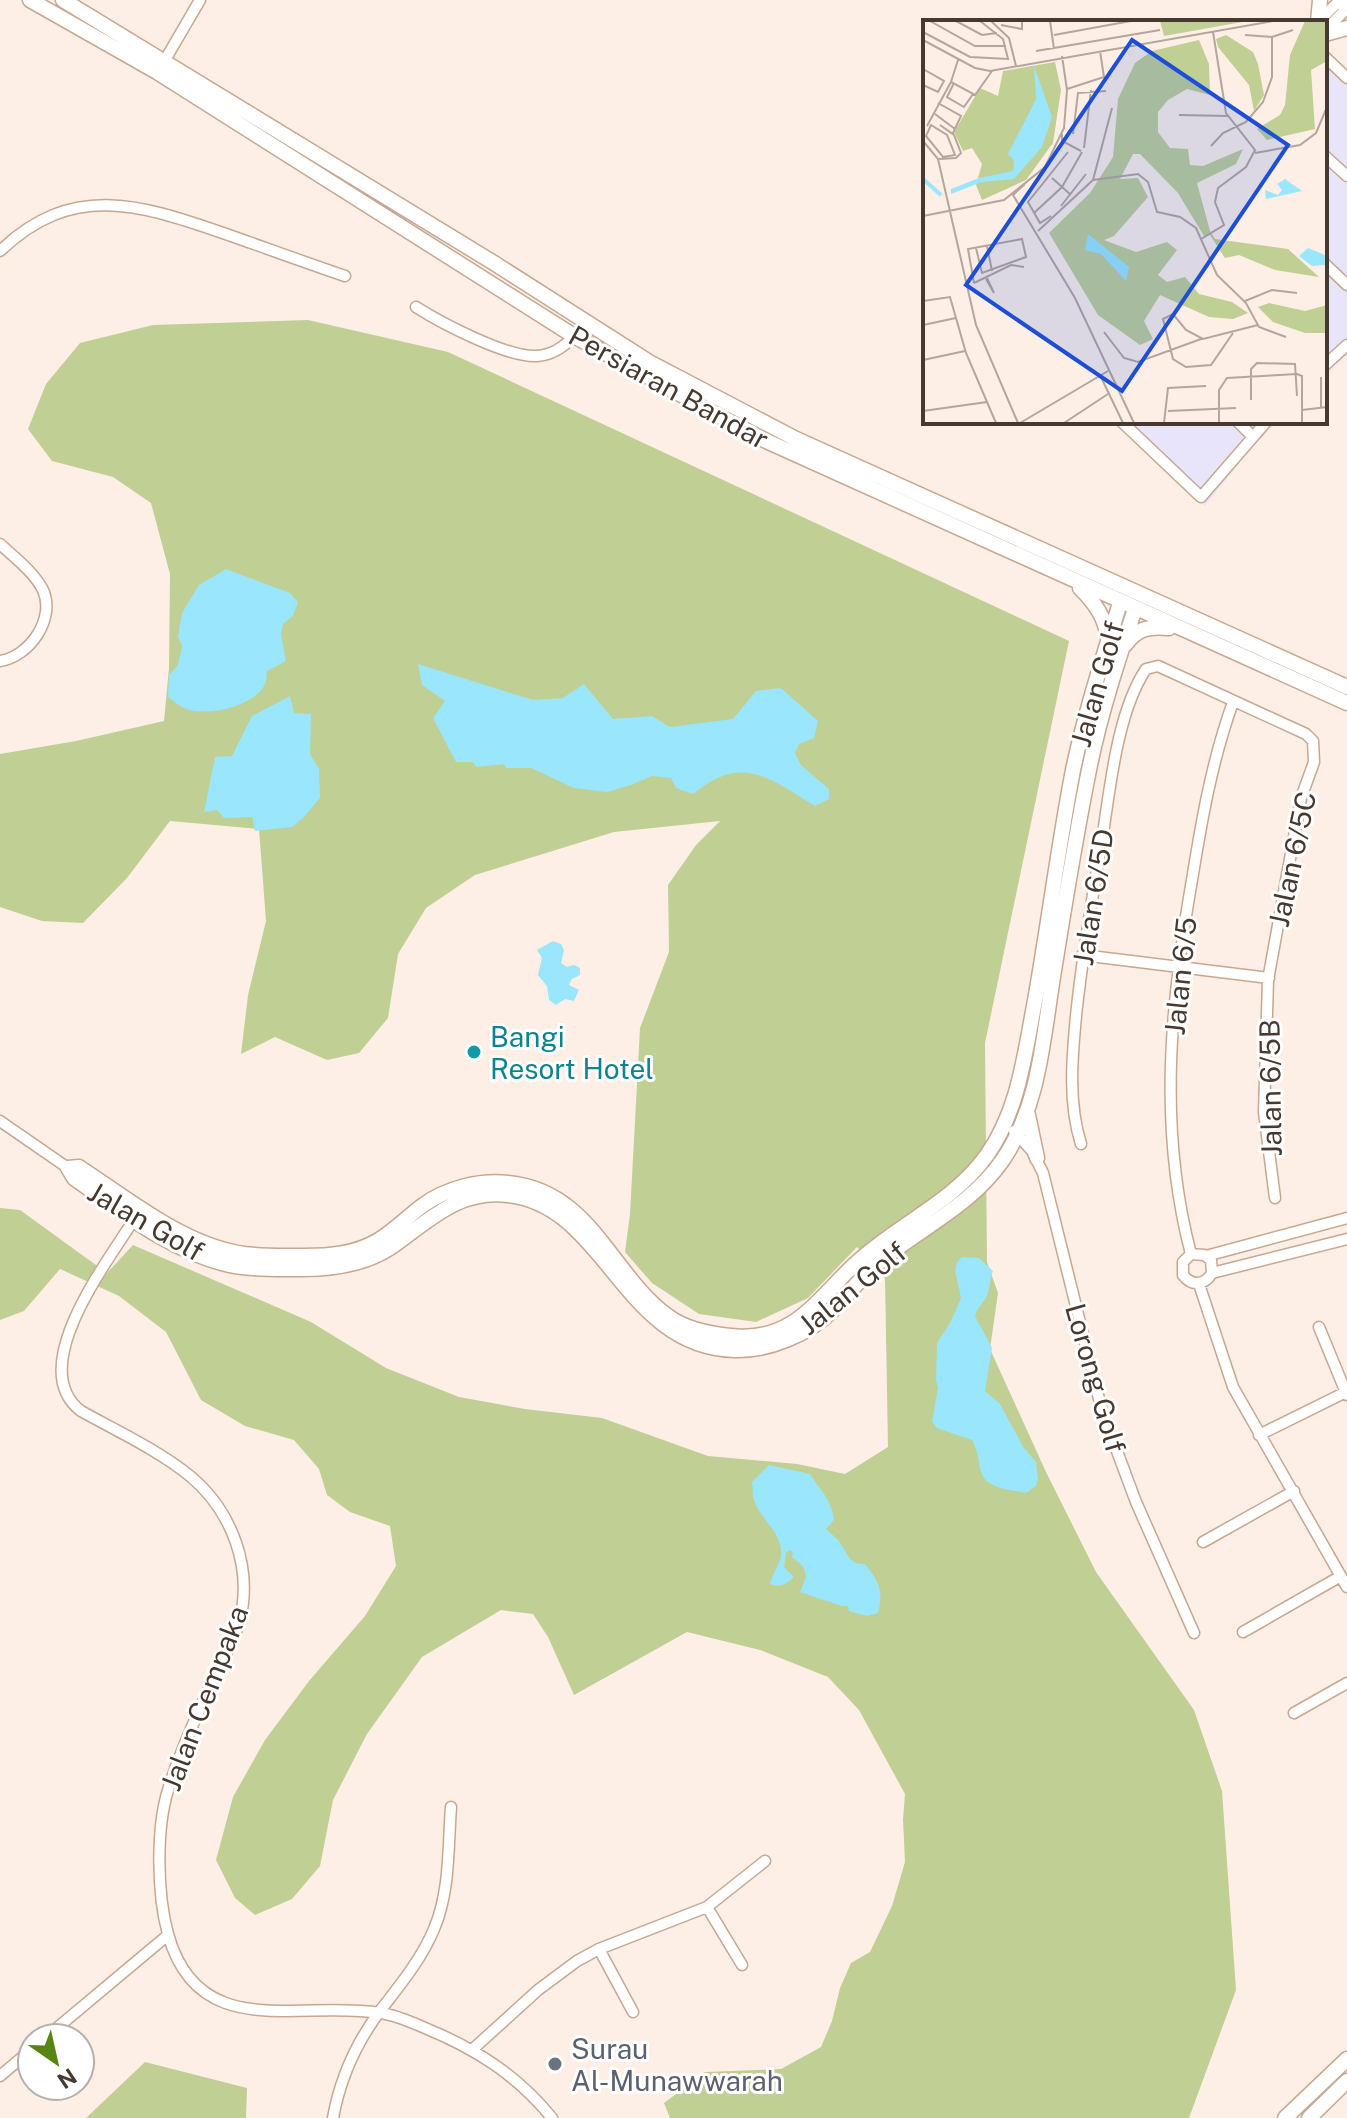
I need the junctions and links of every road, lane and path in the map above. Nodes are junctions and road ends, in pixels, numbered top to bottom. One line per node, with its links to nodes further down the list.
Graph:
1 (30, 0): 22 (main road, Persiaran Bandar)
2 (63, 0): 13 (main road, Persiaran Bandar)
3 (1320, 0): 7 (main road)
4 (1340, 0): 6 (main road); 8 (street)
5 (197, 1): 13 (street)
6 (1347, 7): 10 (street)
7 (1318, 20)
8 (1320, 20)
9 (1347, 28): 11 (main road)
10 (1327, 30)
11 (1327, 32)
12 (1327, 59): 14 (street)
13 (165, 60): 30 (main road, Persiaran Bandar)
14 (1347, 78)
15 (1327, 158): 16 (street)
16 (1347, 176)
17 (0, 251): 19 (street)
18 (1327, 266): 20 (street)
19 (345, 276)
20 (1347, 285)
21 (416, 307): 22 (street)
22 (574, 336): 31 (main road, Persiaran Bandar)
23 (1347, 345): 24 (street)
24 (1327, 363)
25 (1124, 424): 28 (street)
26 (1240, 424): 28 (street)
27 (1264, 424): 28 (street)
28 (1252, 436)
29 (0, 544): 36 (street)
30 (1042, 548): 32 (main road); 34 (main road, Persiaran Bandar)
31 (1072, 581): 32 (main road, Persiaran Bandar); 35 (main road)
32 (1129, 604): 33 (main road, Persiaran Bandar); 34 (main road); 35 (main road, Jalan Golf)
33 (1181, 630): 35 (main road); 39 (main road, Persiaran Bandar)
34 (1235, 635): 37 (main road, Persiaran Bandar)
35 (1115, 646): 40 (main road, Jalan Golf)
36 (0, 661)
37 (1347, 687)
38 (1233, 702): 41 (street, Jalan 6/5D); 42 (street, Jalan 6/5); 43 (street, Jalan 6/5C)
39 (1347, 703)
40 (1081, 771): 44 (main road, Jalan Golf); 46 (main road, Jalan Golf)
41 (1082, 955): 42 (street); 48 (street, Jalan 6/5D)
42 (1177, 968): 43 (street); 57 (street, Jalan 6/5)
43 (1269, 978): 52 (street, Jalan 6/5B)
44 (1028, 1111): 47 (main road, Jalan Golf); 50 (main road)
45 (0, 1121): 51 (street, Jalan Golf)
46 (1005, 1126): 47 (street, Lorong Golf); 56 (main road, Jalan Golf)
47 (1019, 1134): 49 (main road, Jalan Golf); 50 (street, Lorong Golf)
48 (1081, 1144)
49 (1004, 1158): 50 (main road); 56 (main road, Jalan Golf)
50 (1038, 1160): 69 (street, Lorong Golf)
51 (68, 1168): 53 (main road, Jalan Golf)
52 (1275, 1198)
53 (137, 1214): 56 (main road, Jalan Golf); 75 (street, Jalan Cempaka)
54 (1347, 1218): 58 (street)
55 (1347, 1239): 59 (street)
56 (215, 1254)
57 (1191, 1254): 58 (street); 60 (street)
58 (1206, 1256): 59 (street)
59 (1212, 1273): 60 (street)
60 (1199, 1284): 63 (street)
61 (1319, 1327): 62 (street)
62 (1346, 1394): 63 (street)
63 (1259, 1435): 64 (street)
64 (1294, 1491): 65 (street); 66 (street)
65 (1203, 1542)
66 (1341, 1576): 67 (street); 68 (street)
67 (1347, 1587)
68 (1243, 1632)
69 (1194, 1633)
70 (1347, 1683): 71 (street)
71 (1294, 1713)
72 (451, 1807): 79 (street)
73 (765, 1861): 74 (street)
74 (707, 1907): 76 (street); 77 (street)
75 (168, 1935): 79 (street, Jalan Cempaka); 80 (street)
76 (599, 1949): 78 (street); 81 (street)
77 (742, 1965)
78 (633, 2012)
79 (379, 2013): 81 (street, Jalan Cempaka); 86 (street)
80 (64, 2022)
81 (473, 2049): 87 (street, Jalan Cempaka)
82 (1347, 2059): 88 (main road)
83 (16, 2062): 84 (street)
84 (0, 2076)
85 (1347, 2081): 89 (main road)
86 (333, 2118)
87 (552, 2118)
88 (1285, 2118)
89 (1309, 2118)

